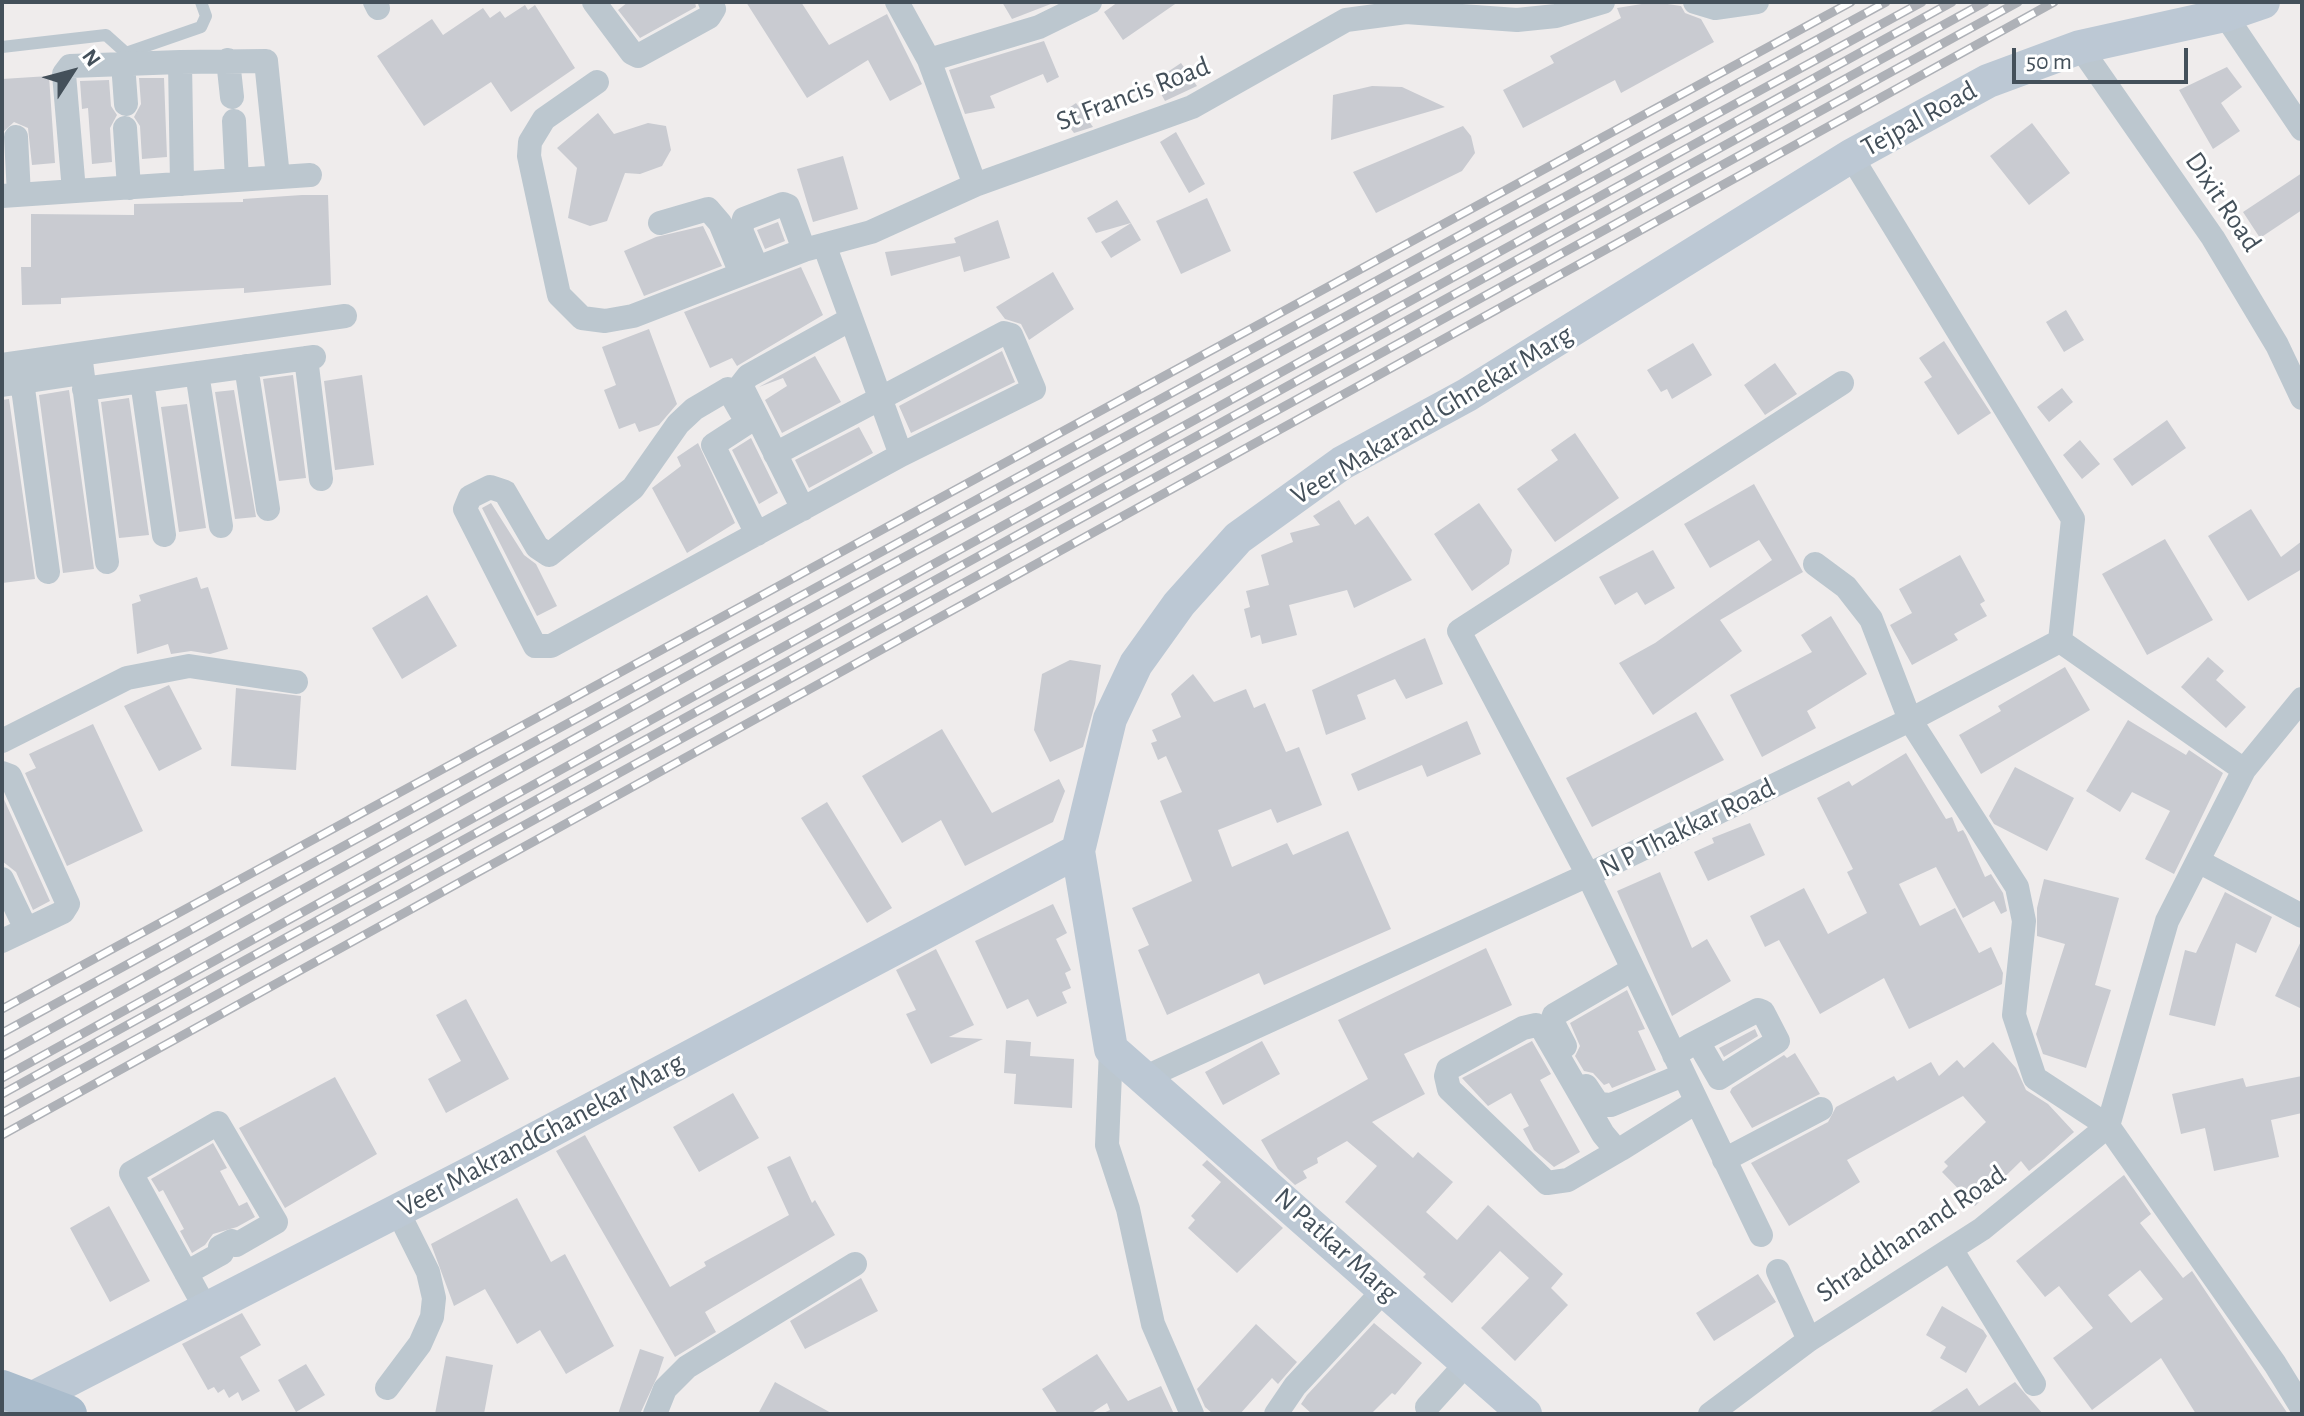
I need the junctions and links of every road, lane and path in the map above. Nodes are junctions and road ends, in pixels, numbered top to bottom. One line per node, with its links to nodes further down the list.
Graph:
1 (201, 2): 11 (lane)
2 (594, 2): 3 (street)
3 (710, 2)
4 (897, 2): 14 (street)
5 (1090, 2): 14 (street)
6 (1603, 2): 25 (street, St Francis Road)
7 (1695, 2): 9 (street)
8 (2263, 2): 10 (street, Tejpal Road)
9 (1748, 5)
10 (2225, 15): 12 (street, Tejpal Road); 18 (street)
11 (2, 47)
12 (2080, 47): 20 (street, Tejpal Road); 42 (street, Dixit Road)
13 (228, 60): 15 (street); 22 (street); 23 (street)
14 (929, 60): 25 (street)
15 (180, 62): 16 (street); 24 (street)
16 (123, 63): 26 (street); 27 (street)
17 (597, 82): 31 (street, St Francis Road)
18 (2302, 129)
19 (16, 137): 28 (street)
20 (1851, 156): 55 (street); 62 (street, Veer Makarand Ghnekar Marg)
21 (310, 175): 22 (street)
22 (278, 177): 23 (street)
23 (237, 180): 24 (street)
24 (182, 184): 26 (street)
25 (975, 185): 30 (street, St Francis Road)
26 (129, 188): 27 (street)
27 (74, 191): 28 (street)
28 (11, 196)
29 (660, 223): 31 (street)
30 (814, 248): 31 (street, St Francis Road); 31 (street); 33 (street)
31 (749, 271)
32 (345, 316): 36 (street)
33 (851, 319): 41 (street); 43 (street)
34 (2, 365): 36 (street)
35 (246, 366): 37 (street); 46 (street); 47 (street)
36 (82, 372): 38 (street); 39 (street); 52 (street)
37 (197, 373): 38 (street); 49 (street)
38 (142, 381): 51 (street)
39 (12, 383): 54 (street)
40 (1842, 383): 64 (street)
41 (880, 397): 44 (street); 45 (street); 45 (street)
42 (2302, 398)
43 (752, 419): 44 (street); 50 (street); 50 (street)
44 (775, 454): 48 (street)
45 (901, 455): 48 (street)
46 (321, 479)
47 (268, 509)
48 (803, 509): 50 (street)
49 (221, 526)
50 (757, 534)
51 (164, 535)
52 (107, 562)
53 (1815, 564): 58 (street)
54 (48, 572)
55 (2060, 641): 58 (street, N P Thakkar Road); 60 (street)
56 (296, 682): 59 (street)
57 (2302, 699): 60 (street)
58 (1910, 720): 64 (street, N P Thakkar Road); 76 (street)
59 (2, 741)
60 (2244, 770): 63 (street)
61 (2, 773): 67 (street)
62 (1078, 851): 71 (street); 79 (street, Veer MakrandGhanekar Marg)
63 (2198, 861): 66 (street); 76 (street)
64 (1588, 875): 69 (street); 73 (street, N P Thakkar Road)
65 (2, 879): 67 (street)
66 (2302, 916)
67 (26, 929): 68 (street)
68 (2, 941)
69 (1627, 972): 72 (street); 72 (street)
70 (1698, 1042): 72 (street)
71 (1111, 1049): 73 (street); 99 (street)
72 (1675, 1070): 74 (street)
73 (1146, 1077): 87 (street, N Patkar Marg)
74 (1696, 1102): 77 (street); 78 (street)
75 (1821, 1109): 78 (street)
76 (2108, 1126): 82 (street, Shraddhanand Road); 95 (street)
77 (1621, 1149): 77 (street)
78 (1724, 1160): 81 (street)
79 (397, 1210): 84 (street, Veer MakrandGhanekar Marg); 92 (street)
80 (262, 1231): 84 (street); 86 (street); 86 (street)
81 (1761, 1235)
82 (1951, 1249): 89 (street, Shraddhanand Road); 91 (street)
83 (855, 1264): 98 (street)
84 (282, 1269): 88 (street, Veer MakrandGhanekar Marg)
85 (1778, 1271): 89 (street)
86 (186, 1273): 88 (street)
87 (1386, 1288): 90 (street, N Patkar Marg); 100 (street)
88 (206, 1309): 96 (street, Veer MakrandGhanekar Marg)
89 (1809, 1340): 102 (street, Shraddhanand Road)
90 (1466, 1364): 94 (street); 101 (street, N Patkar Marg)
91 (2034, 1384)
92 (387, 1388)
93 (2, 1389): 97 (main road, bridge)
94 (1427, 1407)
95 (2302, 1408)
96 (2, 1414)
97 (68, 1414)
98 (655, 1414)
99 (1192, 1414)
100 (1276, 1414)
101 (1525, 1414)
102 (1710, 1414)

